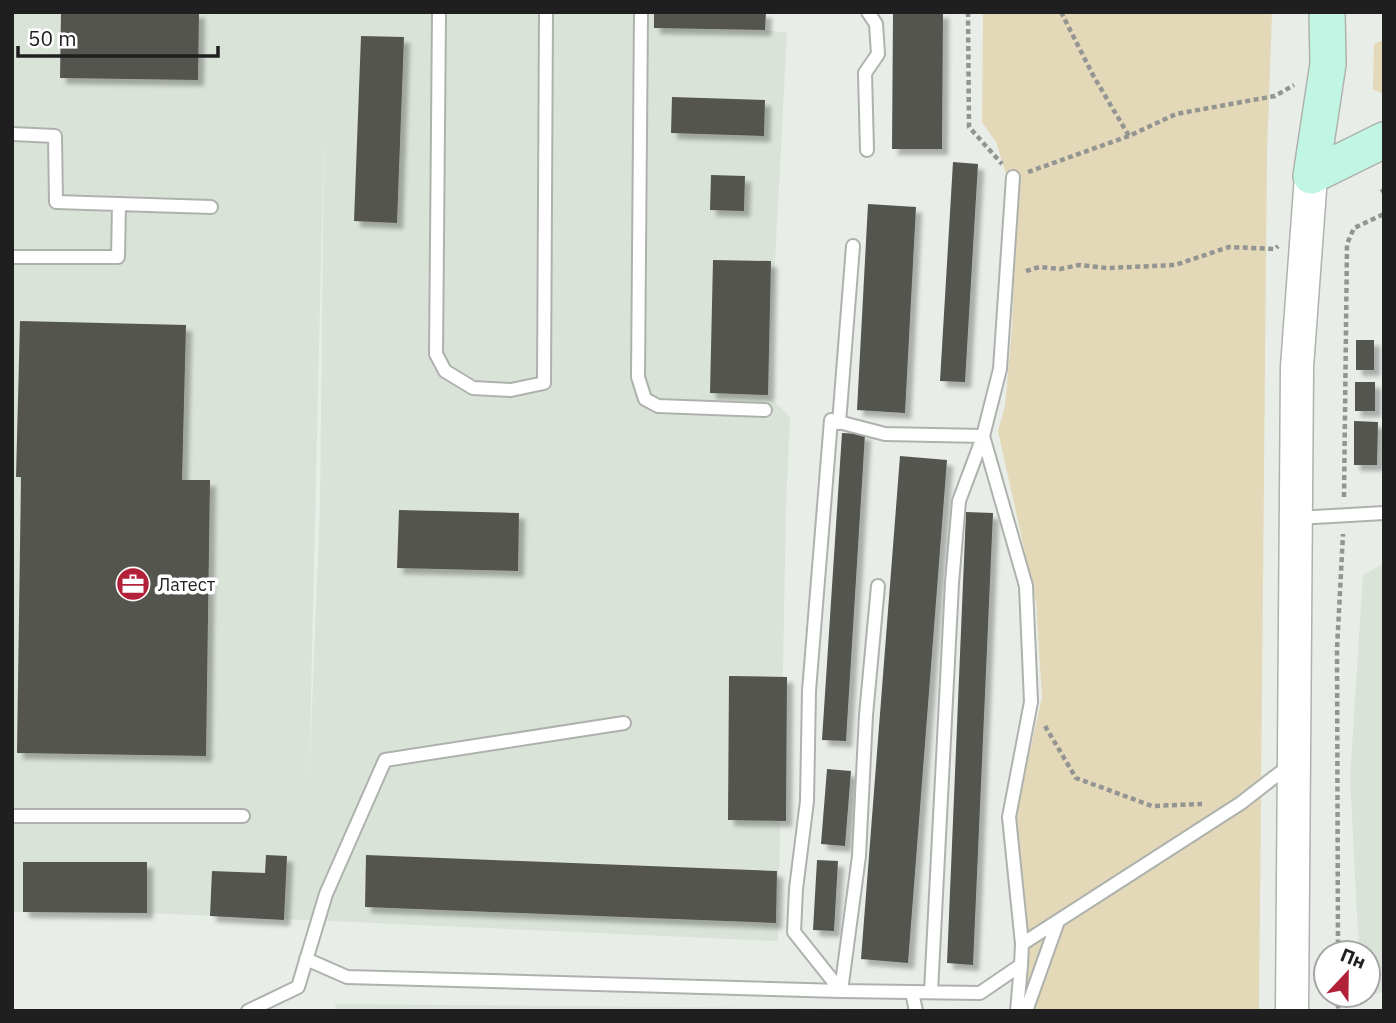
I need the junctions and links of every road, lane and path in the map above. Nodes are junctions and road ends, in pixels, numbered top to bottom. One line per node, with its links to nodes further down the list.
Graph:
1 (439, 12): 2 (lane)
2 (546, 12)
3 (641, 12): 22 (lane)
4 (868, 12): 12 (lane)
5 (968, 12): 14 (path)
6 (1061, 12): 10 (path)
7 (1327, 12): 8 (main road)
8 (1328, 64): 10 (path); 13 (main road)
9 (12, 134): 15 (lane)
10 (1129, 136): 14 (path)
11 (1384, 141): 13 (main road)
12 (867, 150)
13 (1311, 176): 18 (street)
14 (1013, 177): 21 (lane)
15 (119, 205): 16 (lane); 20 (lane)
16 (211, 207)
17 (1384, 214): 26 (path)
18 (1307, 220): 21 (path); 27 (street)
19 (853, 246): 23 (lane)
20 (12, 257)
21 (1004, 280): 24 (lane)
22 (765, 410)
23 (839, 423): 24 (lane); 40 (lane)
24 (983, 436): 29 (lane); 42 (lane)
25 (1384, 513): 26 (lane)
26 (1344, 515): 27 (lane); 36 (path)
27 (1297, 518): 31 (street)
28 (878, 586): 40 (lane)
29 (1031, 702): 32 (path); 37 (lane)
30 (624, 723): 38 (lane)
31 (1296, 760): 32 (lane); 47 (street)
32 (1241, 803): 35 (lane)
33 (12, 816): 34 (lane)
34 (243, 816)
35 (1058, 921): 37 (lane); 46 (lane)
36 (1338, 939)
37 (1022, 944): 39 (lane)
38 (306, 959): 40 (lane); 43 (lane)
39 (1021, 965): 42 (lane); 45 (lane)
40 (841, 991): 41 (lane)
41 (912, 992): 42 (lane); 44 (lane)
42 (931, 992)
43 (248, 1011)
44 (916, 1011)
45 (1017, 1011)
46 (1026, 1011)
47 (1292, 1011)

